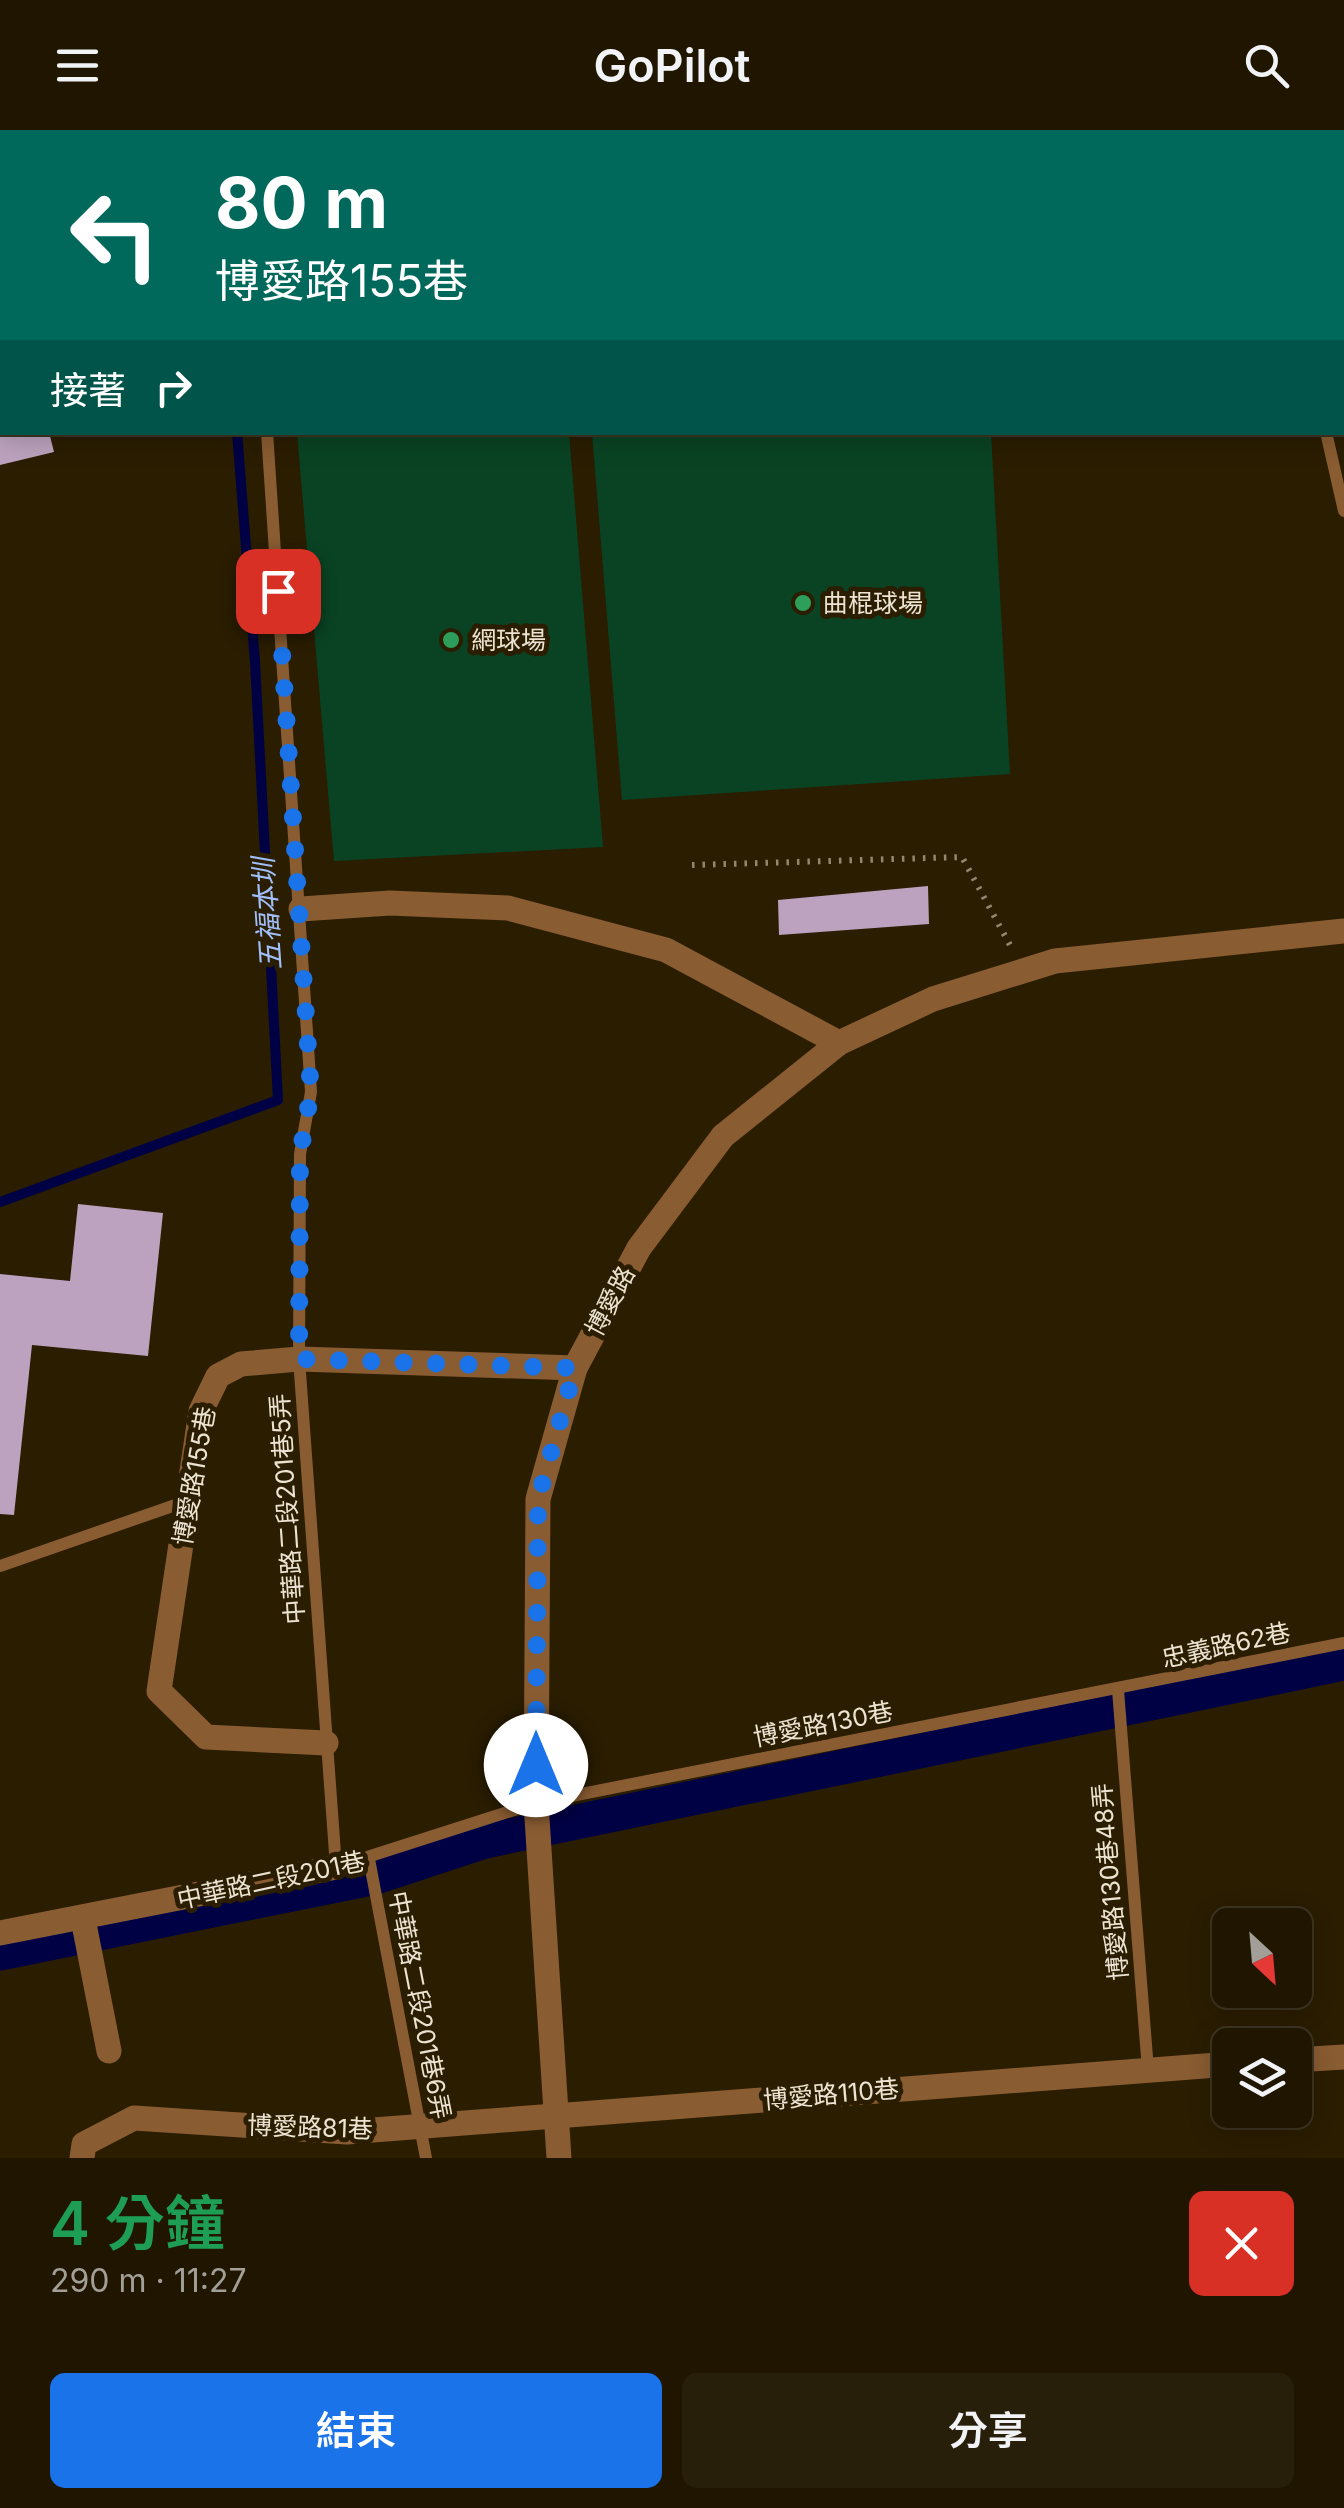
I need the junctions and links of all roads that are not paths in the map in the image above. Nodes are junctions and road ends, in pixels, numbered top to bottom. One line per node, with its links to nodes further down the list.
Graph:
1 (267, 435): 4 (lane, 中華路二段201巷5弄)
2 (1327, 435): 3 (lane)
3 (1344, 511)
4 (301, 908): 6 (street); 7 (lane, 中華路二段201巷5弄)
5 (1344, 931): 6 (street, 博愛路)
6 (840, 1042): 8 (street, 博愛路)
7 (299, 1359): 8 (street, 博愛路155巷); 9 (street, 博愛路155巷); 13 (lane, 中華路二段201巷5弄)
8 (575, 1368): 14 (street, 博愛路)
9 (188, 1501): 10 (lane); 13 (street, 博愛路155巷)
10 (0, 1566)
11 (1344, 1643): 12 (lane, 忠義路62巷)
12 (1118, 1690): 14 (lane, 博愛路130巷); 23 (lane, 博愛路130巷48弄)
13 (326, 1743): 16 (lane, 中華路二段201巷5弄)
14 (536, 1803): 15 (lane, 中華路二段201巷); 24 (street, 博愛路)
15 (369, 1860): 16 (lane, 中華路二段201巷); 25 (lane, 中華路二段201巷6弄)
16 (336, 1867): 17 (street, 中華路二段201巷)
17 (83, 1920): 18 (street, 中華路二段201巷); 19 (street)
18 (0, 1933)
19 (109, 2051)
20 (1344, 2057): 21 (street)
21 (1312, 2059)
22 (1212, 2065): 23 (street, 博愛路110巷)
23 (1148, 2070): 24 (street, 博愛路110巷)
24 (556, 2116): 25 (street, 博愛路81巷); 28 (street, 博愛路)
25 (420, 2128): 26 (street, 博愛路81巷); 27 (lane, 中華路二段201巷6弄)
26 (82, 2158)
27 (426, 2158)
28 (560, 2158)

